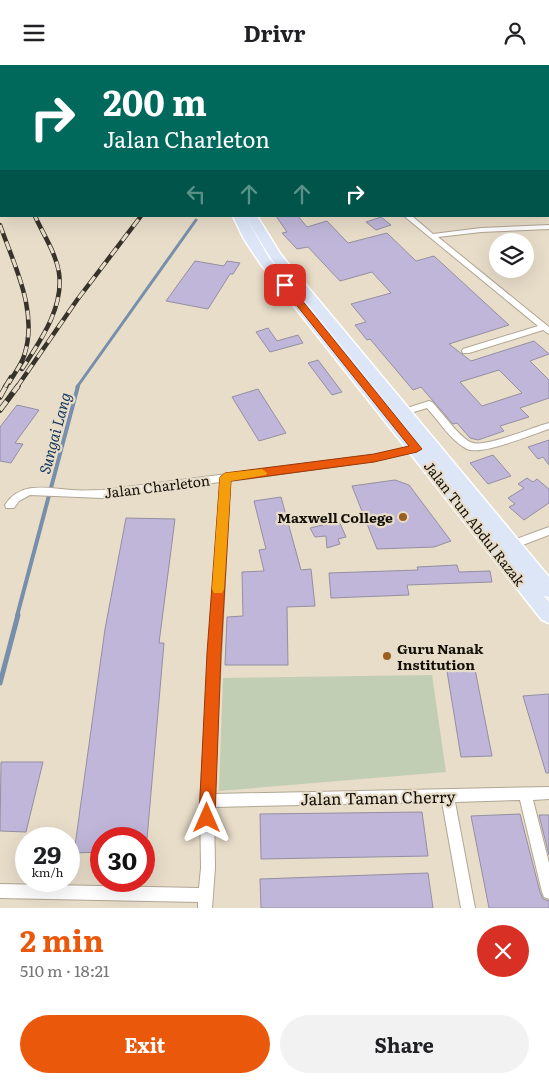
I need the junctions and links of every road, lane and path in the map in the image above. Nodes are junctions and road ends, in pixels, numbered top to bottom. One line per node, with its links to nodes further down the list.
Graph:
1 (239, 217): 10 (main road, Jalan Tun Abdul Razak)
2 (252, 217): 8 (main road, Jalan Tun Abdul Razak)
3 (408, 217): 5 (street)
4 (549, 227): 5 (street)
5 (432, 236): 6 (street)
6 (546, 329): 7 (street)
7 (466, 351)
8 (404, 413): 9 (street); 10 (main road, Jalan Tun Abdul Razak)
9 (549, 426)
10 (424, 446): 11 (street, Jalan Charleton); 13 (main road, Jalan Tun Abdul Razak); 15 (main road, Jalan Tun Abdul Razak)
11 (225, 477): 12 (street, Jalan Charleton); 21 (street)
12 (10, 505)
13 (473, 520): 15 (main road); 17 (main road, Jalan Tun Abdul Razak)
14 (549, 531): 15 (street)
15 (512, 545): 16 (main road, Jalan Tun Abdul Razak); 17 (main road)
16 (549, 590)
17 (548, 613)
18 (549, 793): 19 (street, Jalan Taman Cherry)
19 (525, 794): 20 (street, Jalan Taman Cherry); 23 (street)
20 (448, 795): 21 (street, Jalan Taman Cherry); 25 (street)
21 (207, 801): 24 (street)
22 (0, 891): 24 (street)
23 (549, 893)
24 (205, 902)
25 (468, 908)

